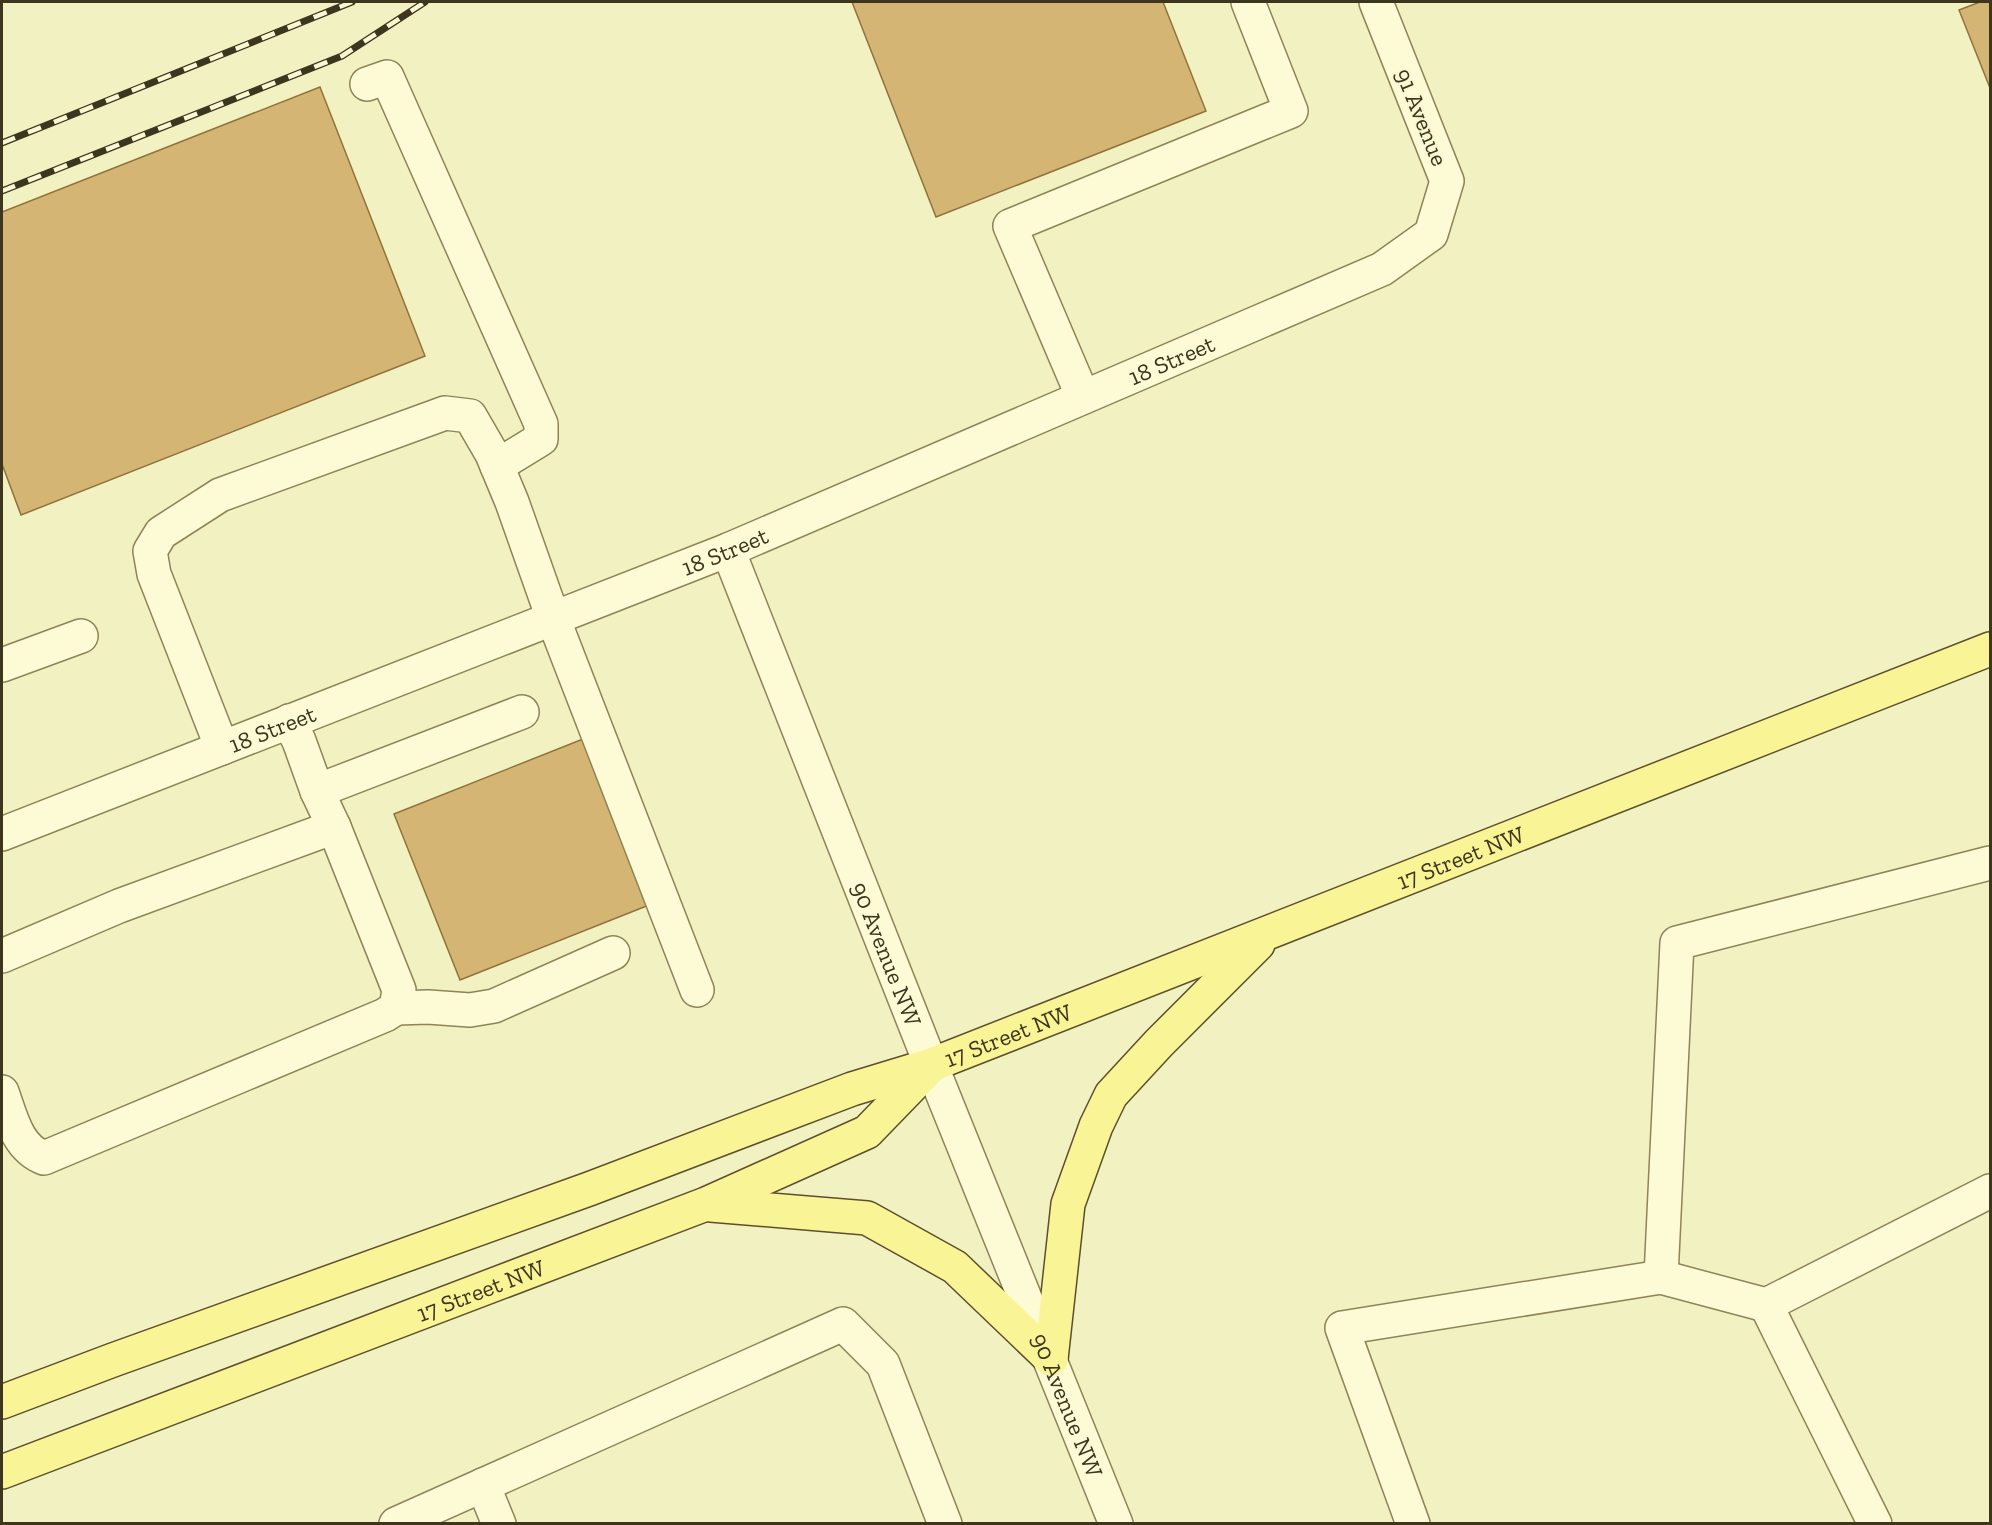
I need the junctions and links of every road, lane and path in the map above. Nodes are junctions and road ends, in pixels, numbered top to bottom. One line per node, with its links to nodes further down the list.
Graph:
1 (1248, 2): 5 (street)
2 (1376, 2): 4 (street, 91 Avenue)
3 (367, 84): 6 (street)
4 (1431, 234): 5 (street, 18 Street)
5 (1083, 397): 7 (street, 18 Street)
6 (497, 466): 8 (street); 14 (street)
7 (728, 550): 8 (street, 18 Street); 24 (street, 90 Avenue NW)
8 (553, 618): 13 (street, 18 Street); 22 (street)
9 (81, 636): 11 (street)
10 (1990, 649): 19 (main road, 17 Street NW)
11 (2, 665)
12 (522, 712): 15 (street)
13 (289, 721): 14 (street, 18 Street); 15 (street)
14 (222, 748): 17 (street, 18 Street)
15 (317, 791): 16 (street)
16 (334, 827): 21 (street); 23 (street)
17 (2, 834)
18 (1990, 863): 28 (street)
19 (1266, 935): 24 (main road, 17 Street NW); 30 (main road)
20 (613, 953): 23 (street)
21 (2, 956)
22 (697, 990)
23 (396, 1008): 25 (street)
24 (932, 1065): 27 (main road, 17 Street NW); 30 (street, 90 Avenue NW); 31 (main road, 17 Street NW)
25 (2, 1092)
26 (1990, 1191): 29 (street)
27 (706, 1204): 30 (main road); 32 (main road, 17 Street NW)
28 (1661, 1277): 29 (street); 38 (street)
29 (1766, 1305): 39 (street)
30 (1051, 1359): 37 (street, 90 Avenue NW)
31 (2, 1402)
32 (2, 1472)
33 (483, 1485): 34 (street); 35 (street); 36 (street)
34 (396, 1524)
35 (500, 1524)
36 (945, 1524)
37 (1116, 1524)
38 (1413, 1524)
39 (1875, 1524)

